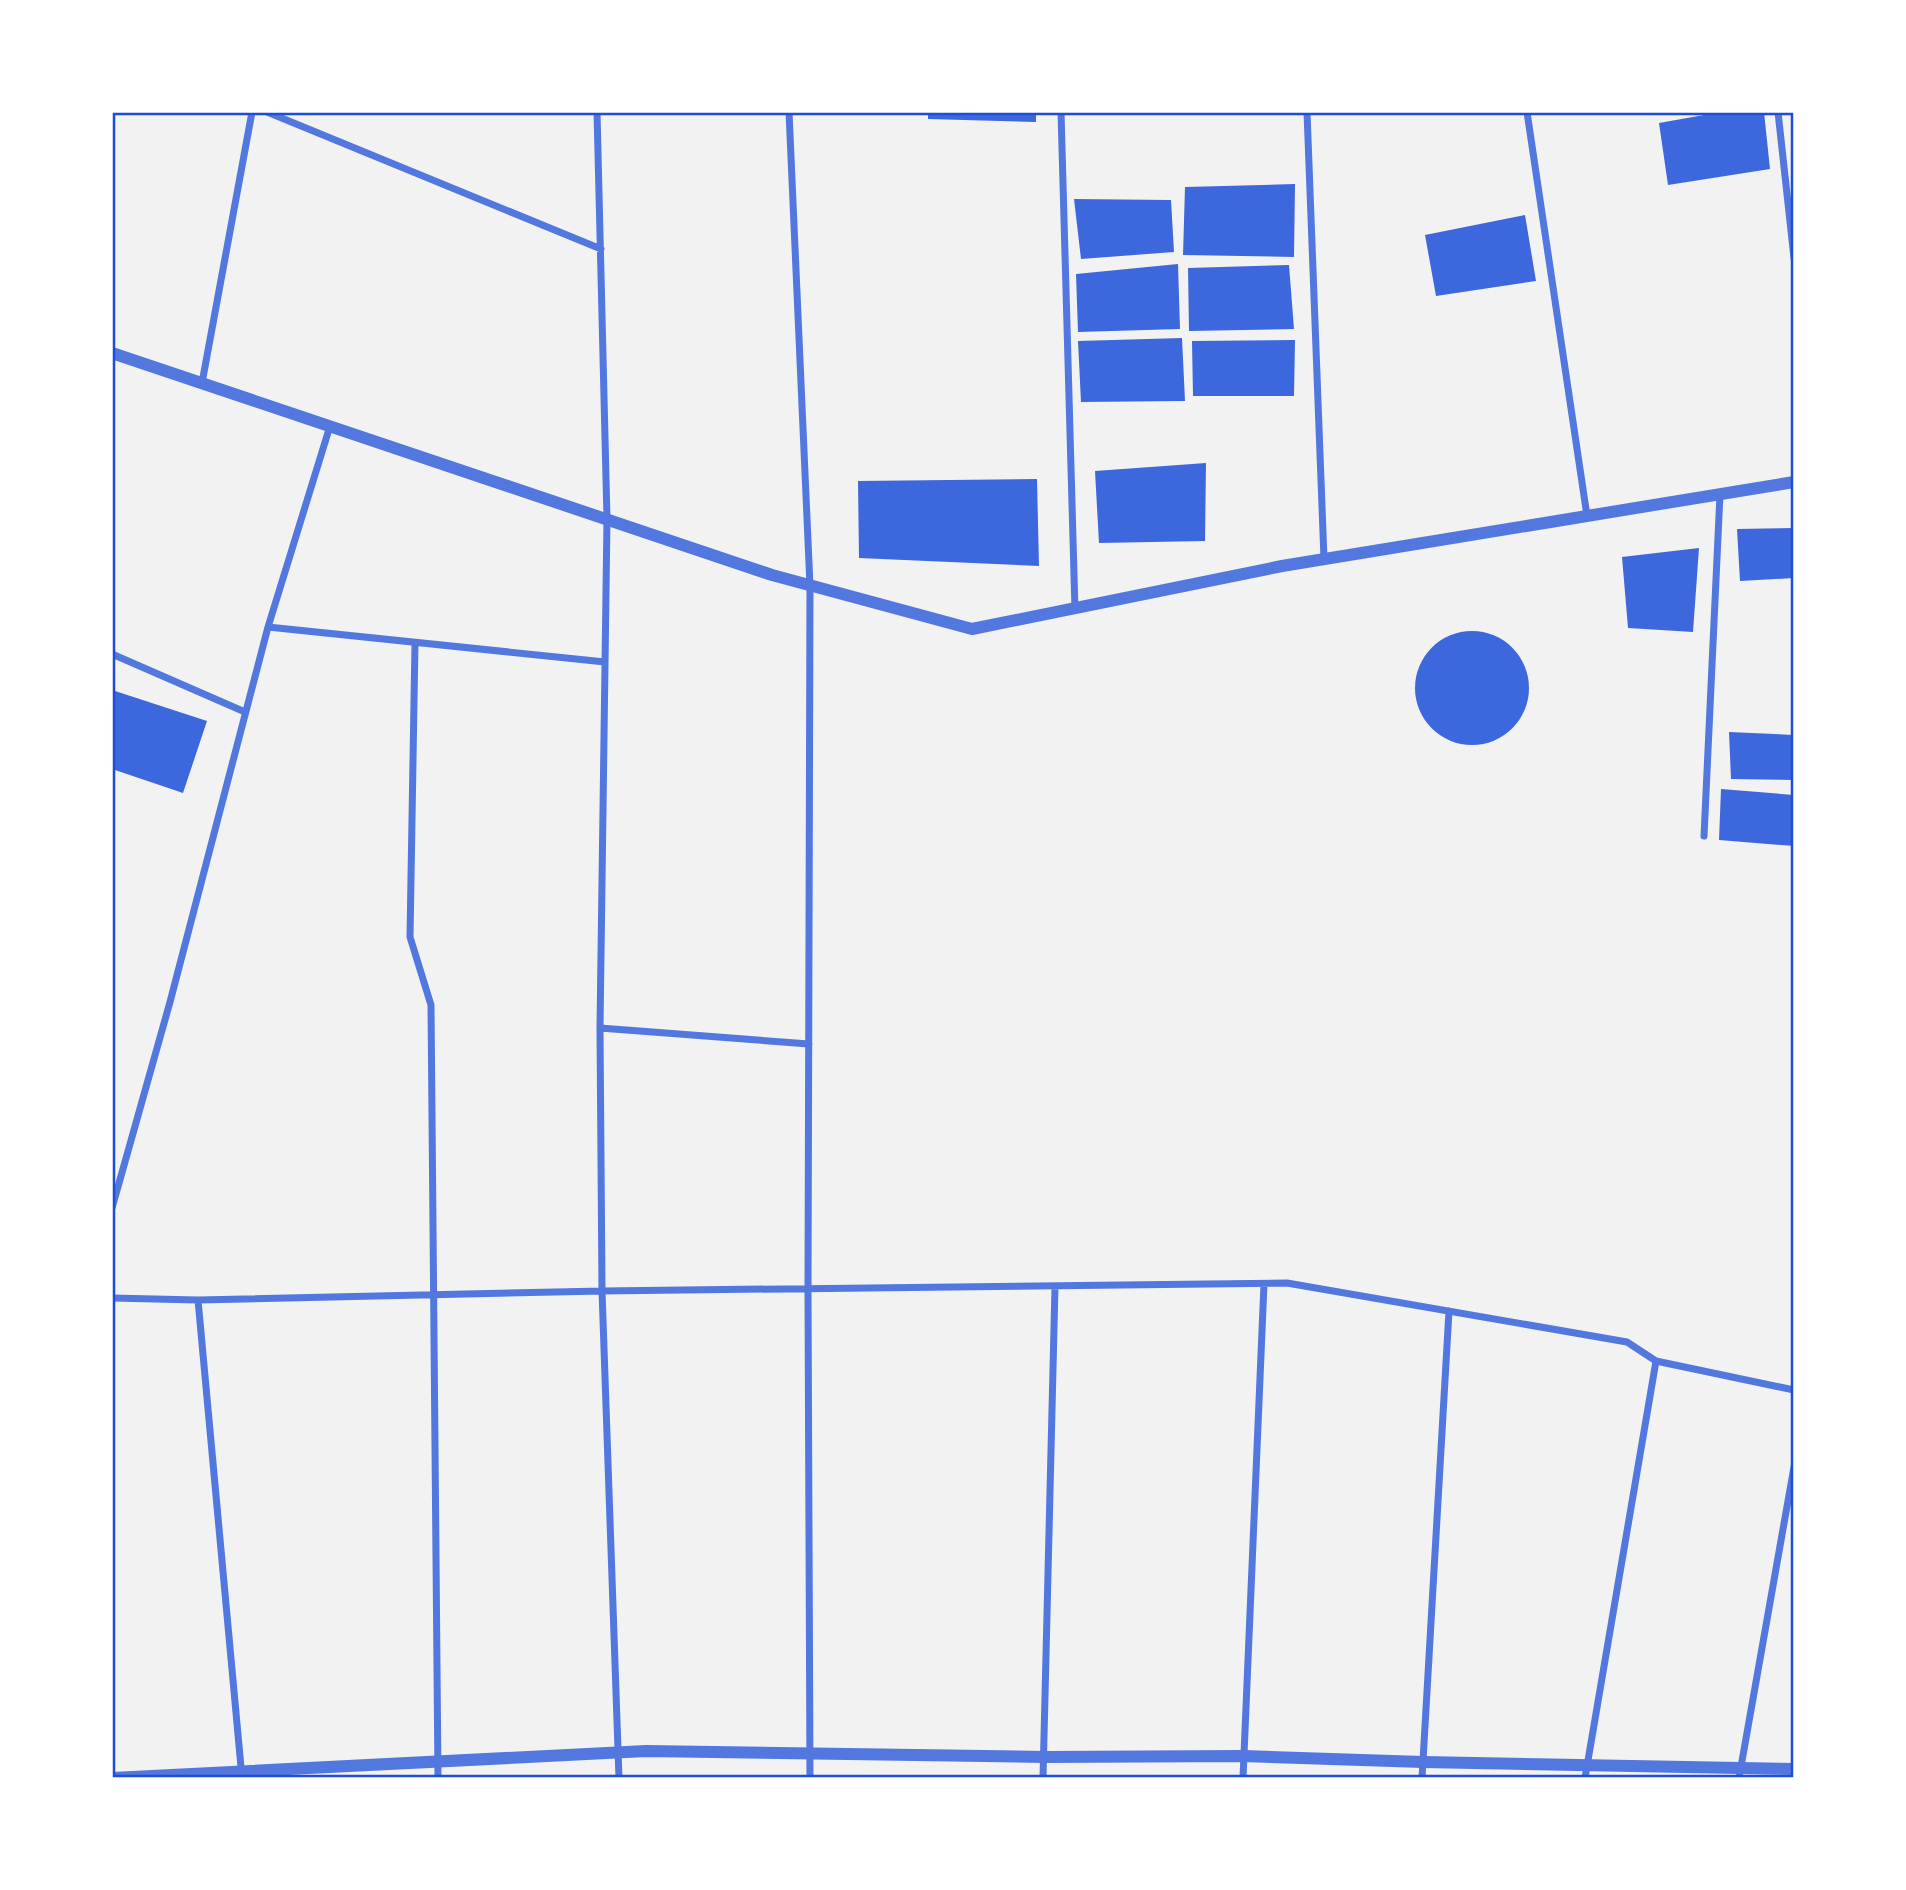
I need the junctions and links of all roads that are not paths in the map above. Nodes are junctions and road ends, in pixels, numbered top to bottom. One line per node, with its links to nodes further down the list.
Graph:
1 (252, 112): 12 (street)
2 (267, 112): 9 (street)
3 (597, 112): 9 (street)
4 (789, 112): 19 (street)
5 (1061, 112): 20 (street)
6 (1307, 112): 18 (street)
7 (1527, 112): 16 (street)
8 (1778, 112): 10 (street)
9 (601, 249): 17 (street)
10 (1794, 258)
11 (112, 353): 12 (street)
12 (202, 383): 13 (street)
13 (330, 426): 17 (street); 21 (street)
14 (1794, 482): 15 (street)
15 (1720, 494): 16 (street); 26 (street)
16 (1587, 516): 18 (street)
17 (607, 519): 19 (street); 24 (street)
18 (1324, 559): 20 (street)
19 (810, 586): 20 (street); 28 (street)
20 (1074, 610)
21 (268, 627): 22 (street); 25 (street)
22 (415, 643): 24 (street); 34 (street)
23 (112, 654): 25 (street)
24 (605, 662): 27 (street)
25 (245, 712): 29 (street)
26 (1704, 836)
27 (600, 1028): 28 (street); 33 (street)
28 (809, 1044): 32 (street)
29 (112, 1208)
30 (1264, 1283): 31 (street); 37 (street); 43 (street)
31 (1055, 1287): 32 (street); 44 (street)
32 (808, 1290): 33 (street); 42 (street)
33 (602, 1291): 34 (street); 41 (street)
34 (433, 1294): 36 (street); 45 (street)
35 (112, 1298): 36 (street)
36 (198, 1300): 50 (street)
37 (1449, 1311): 38 (street); 46 (street)
38 (1656, 1361): 39 (street); 47 (street)
39 (1794, 1390)
40 (1794, 1467): 49 (street)
41 (619, 1752): 42 (street); 45 (street); 53 (street)
42 (810, 1753): 44 (street); 54 (street)
43 (1243, 1756): 44 (street); 46 (street); 56 (street)
44 (1044, 1757): 55 (street)
45 (437, 1761): 50 (street); 52 (street)
46 (1423, 1762): 47 (street); 57 (street)
47 (1586, 1764): 49 (street); 58 (street)
48 (1794, 1769): 49 (street)
49 (1739, 1773)
50 (241, 1775): 51 (street)
51 (112, 1778)
52 (438, 1778)
53 (619, 1778)
54 (810, 1778)
55 (1043, 1778)
56 (1243, 1778)
57 (1422, 1778)
58 (1584, 1778)

